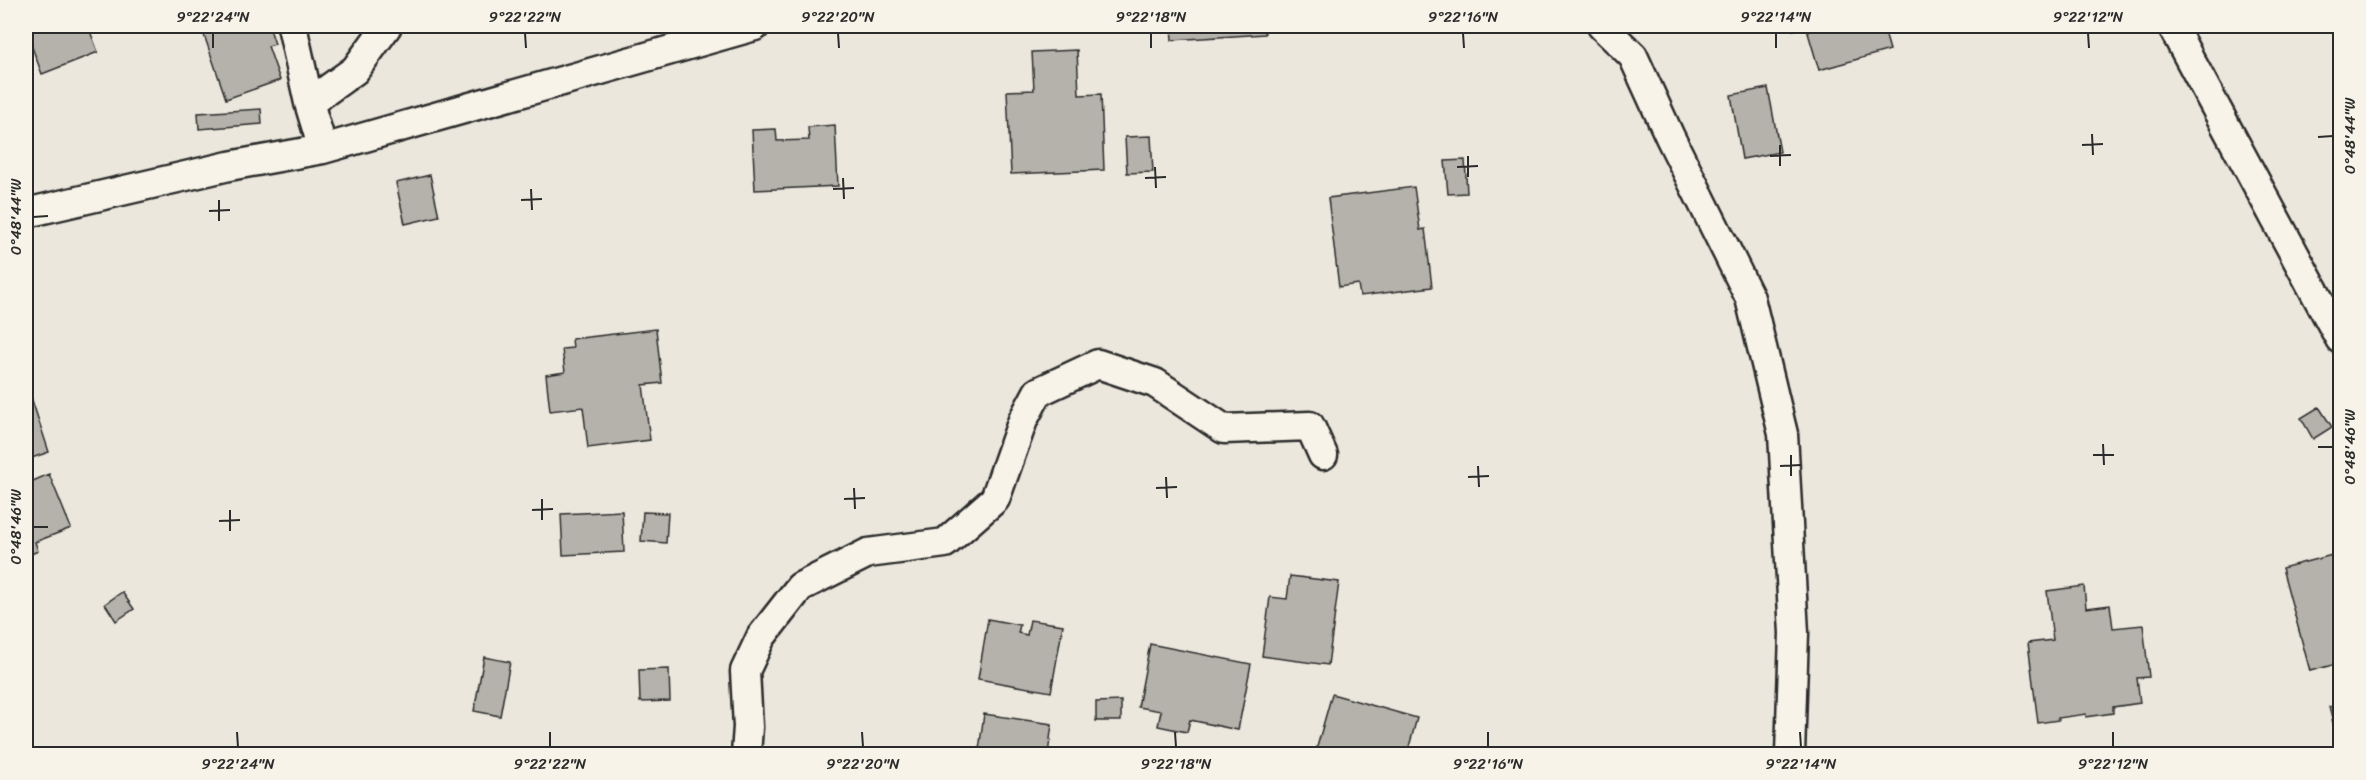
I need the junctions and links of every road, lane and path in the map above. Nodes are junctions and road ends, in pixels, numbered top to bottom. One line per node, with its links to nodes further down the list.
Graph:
1 (292, 26): 6 (street)
2 (387, 26): 6 (street)
3 (755, 26): 7 (street)
4 (1602, 26): 12 (street)
5 (2172, 26): 9 (street)
6 (309, 103): 7 (street)
7 (323, 149): 8 (street)
8 (26, 213)
9 (2340, 339)
10 (1323, 455): 11 (street)
11 (746, 754)
12 (1790, 754)

